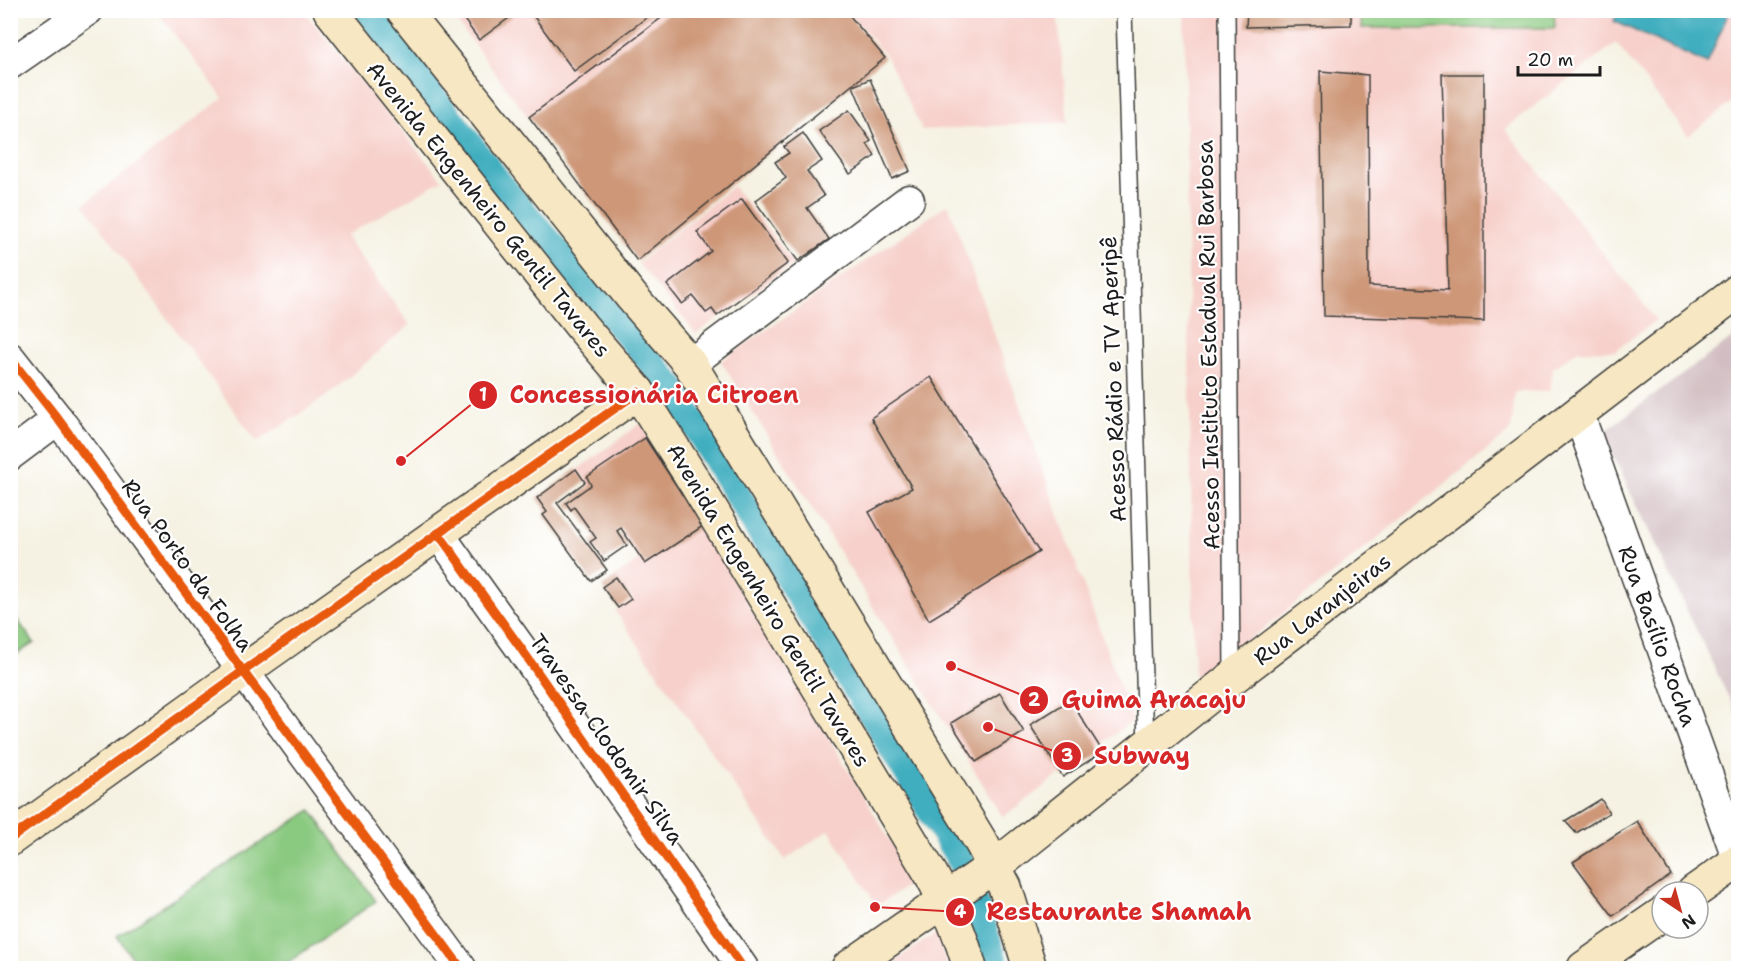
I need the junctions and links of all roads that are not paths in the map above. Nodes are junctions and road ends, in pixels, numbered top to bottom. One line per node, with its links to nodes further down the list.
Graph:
1 (88, 10): 6 (street)
2 (330, 10): 11 (main road, Avenida Engenheiro Gentil Tavares)
3 (403, 10): 10 (main road)
4 (1124, 10): 18 (lane, Acesso Rádio e TV Aperipê)
5 (1227, 10): 17 (lane, Acesso Instituto Estadual Rui Barbosa)
6 (10, 64)
7 (909, 200): 10 (street)
8 (1738, 291): 12 (main road, Rua Laranjeiras)
9 (10, 358): 13 (street, Rua Porto da Folha)
10 (690, 364): 21 (main road)
11 (638, 392): 15 (main road); 23 (main road, Avenida Engenheiro Gentil Tavares)
12 (1578, 412): 17 (main road, Rua Laranjeiras); 20 (street, Rua Basílio Rocha)
13 (58, 419): 14 (street); 16 (street, Rua Porto da Folha)
14 (10, 455)
15 (438, 533): 16 (main road); 26 (street, Travessa Clodomir Silva)
16 (242, 672): 19 (main road); 25 (street, Rua Porto da Folha)
17 (1232, 678): 18 (main road, Rua Laranjeiras)
18 (1146, 747): 21 (main road, Rua Laranjeiras)
19 (10, 839)
20 (1738, 860): 22 (main road)
21 (989, 868): 23 (main road, Rua Laranjeiras); 29 (main road)
22 (1710, 880)
23 (948, 899): 27 (main road, Rua Laranjeiras); 28 (main road, Avenida Engenheiro Gentil Tavares)
24 (1650, 922): 30 (main road)
25 (461, 969)
26 (742, 969)
27 (848, 969)
28 (970, 969)
29 (1030, 969)
30 (1584, 969)

